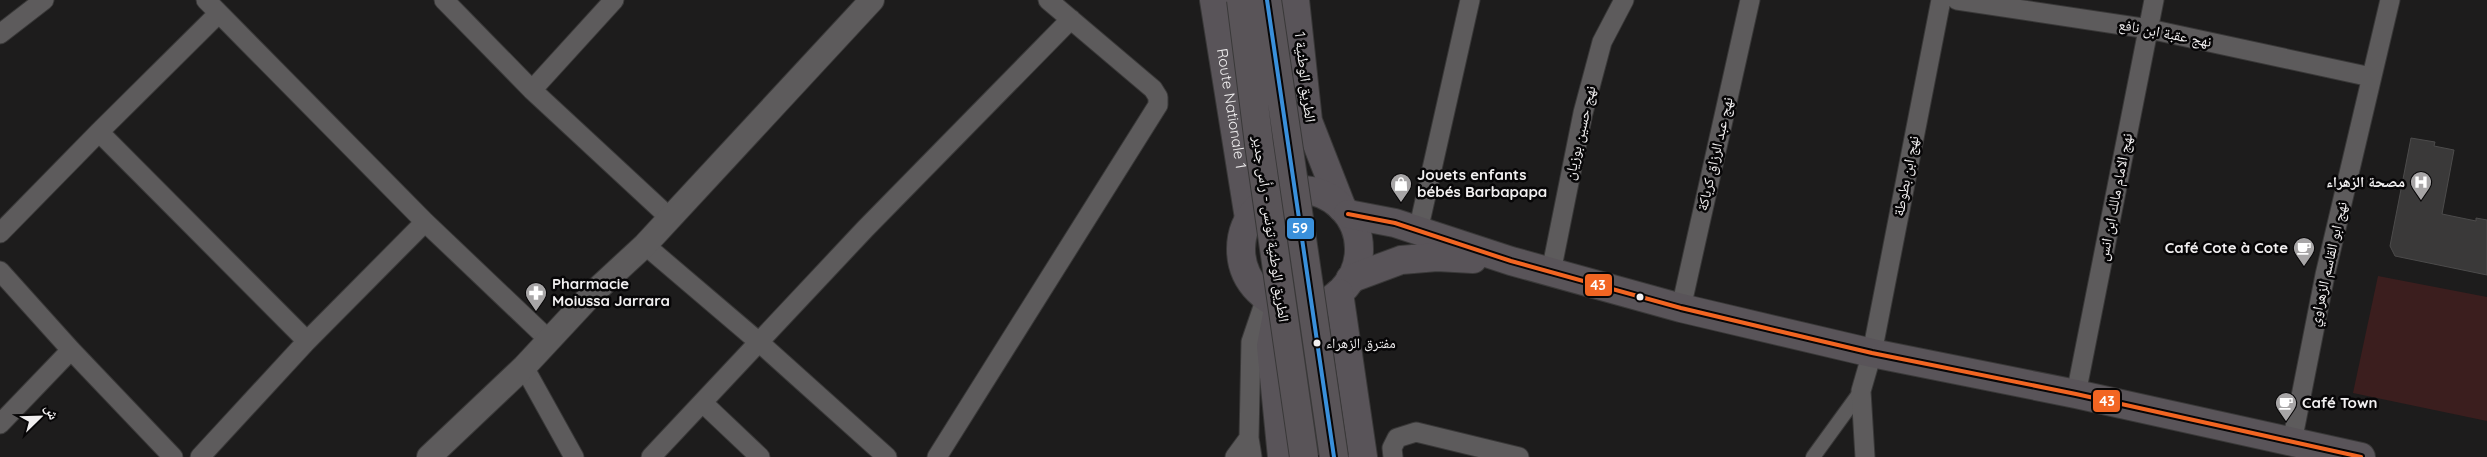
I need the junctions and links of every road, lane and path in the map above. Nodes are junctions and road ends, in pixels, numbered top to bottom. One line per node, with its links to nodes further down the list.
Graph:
1 (44, 0): 21 (street)
2 (206, 0): 18 (street)
3 (444, 0): 23 (street)
4 (614, 0): 23 (street)
5 (872, 0): 26 (street)
6 (1048, 0): 19 (street)
7 (1214, 0): 27 (main road, Route Nationale 1)
8 (1241, 0): 61 (highway, الطريق الوطنية تونس - رأس جدير, bridge)
9 (1267, 0): 62 (highway, الطريق الوطنية تونس - رأس جدير, bridge)
10 (1295, 0): 25 (main road, الطريق الوطنية 1)
11 (1470, 0): 29 (street)
12 (1624, 0): 34 (street, نهج حسين بوزيان)
13 (1750, 0): 37 (street, نهج عبد الرزاق كرباكة)
14 (1941, 0): 42 (street, نهج ابن بطوطة)
15 (1957, 0): 20 (street, نهج عقبة ابن نافع)
16 (2154, 0): 20 (street, نهج الامام مالك ابن انس)
17 (2390, 0): 22 (street, نهج ابو القاسم الزهراوي)
18 (218, 14): 24 (street); 28 (street)
19 (1072, 20): 40 (street); 57 (street)
20 (2149, 29): 22 (street, نهج عقبة ابن نافع); 45 (street, نهج الامام مالك ابن انس)
21 (0, 34)
22 (2371, 77): 49 (street, نهج ابو القاسم الزهراوي)
23 (532, 90): 26 (street)
24 (99, 132): 30 (street); 39 (street)
25 (1345, 211): 27 (main road); 29 (main road); 35 (main road, الطريق الوطنية 1)
26 (670, 218): 31 (street)
27 (1249, 218): 36 (main road)
28 (425, 222): 38 (street); 39 (street)
29 (1418, 230): 32 (main road)
30 (0, 233)
31 (645, 245): 38 (street); 40 (street)
32 (1512, 261): 34 (main road); 35 (main road)
33 (0, 271): 41 (street)
34 (1551, 272): 37 (main road)
35 (1345, 286): 36 (main road); 63 (main road)
36 (1273, 301): 48 (street); 60 (main road)
37 (1681, 308): 42 (main road)
38 (549, 340): 43 (street)
39 (307, 342): 51 (street)
40 (760, 343): 46 (street); 56 (street)
41 (71, 350): 47 (street); 50 (street)
42 (1872, 353): 44 (street, نهج ابن بطوطة); 45 (main road)
43 (524, 367): 52 (street); 53 (street)
44 (1861, 391): 66 (street); 67 (street, نهج ابن بطوطة)
45 (2076, 394): 49 (main road)
46 (703, 402): 54 (street); 55 (street)
47 (0, 424)
48 (1249, 438): 58 (street); 59 (street)
49 (2292, 442): 68 (main road)
50 (172, 457)
51 (200, 457)
52 (429, 457)
53 (574, 457)
54 (651, 457)
55 (760, 457)
56 (887, 457)
57 (937, 457)
58 (1235, 457)
59 (1252, 457)
60 (1282, 457)
61 (1304, 457)
62 (1334, 457)
63 (1364, 457)
64 (1394, 457): 65 (street)
65 (1519, 457)
66 (1813, 457)
67 (1865, 457)
68 (2361, 457)

